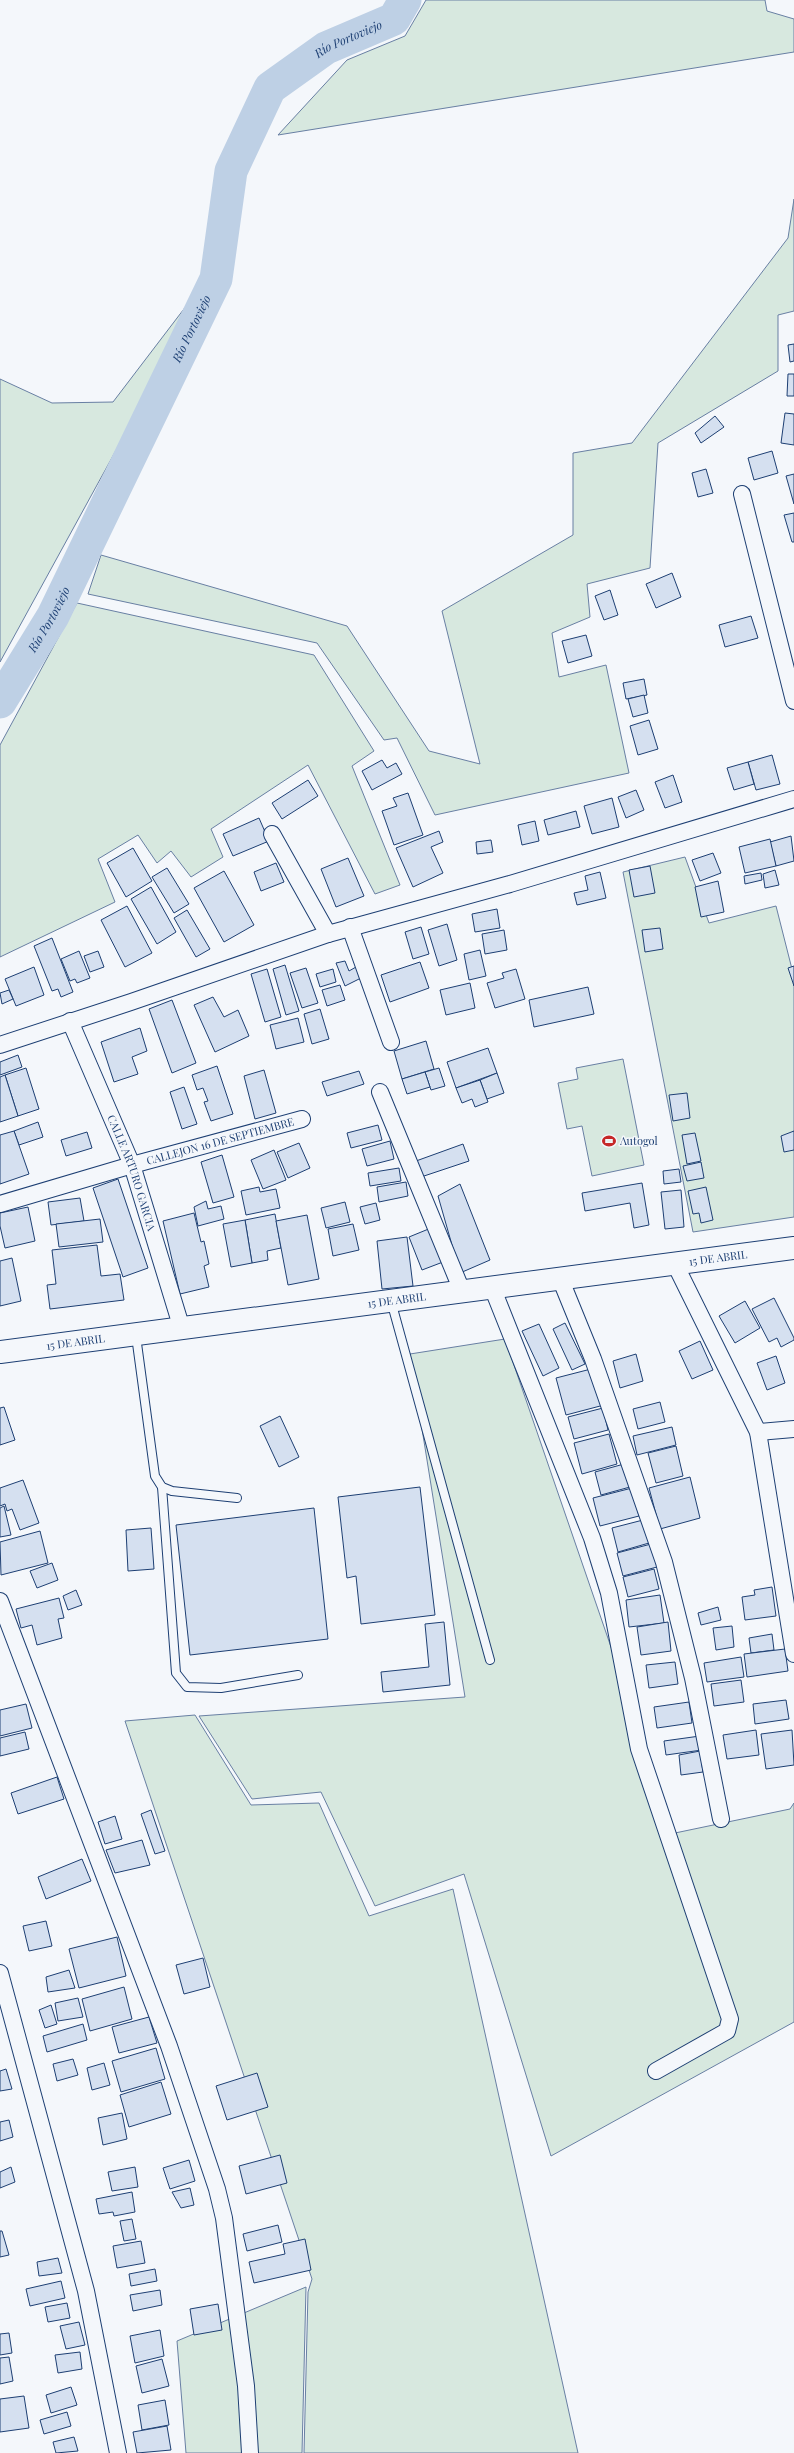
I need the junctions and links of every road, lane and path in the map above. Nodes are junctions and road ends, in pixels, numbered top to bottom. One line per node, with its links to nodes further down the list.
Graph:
1 (742, 494): 2 (street)
2 (794, 701)
3 (794, 799): 5 (street)
4 (272, 834): 6 (street)
5 (350, 927): 6 (street); 8 (street)
6 (328, 934): 7 (street)
7 (70, 1021): 9 (street); 12 (street, CALLE ARTURO GARCIA)
8 (391, 1042)
9 (0, 1045)
10 (380, 1092): 18 (street)
11 (302, 1120): 12 (street, CALLEJON 16 DE SEPTIEMBRE)
12 (132, 1165): 13 (street, CALLEJON 16 DE SEPTIEMBRE); 20 (street, CALLE ARTURO GARCIA)
13 (0, 1204)
14 (794, 1248): 15 (main road, 15 DE ABRIL)
15 (675, 1264): 16 (main road, 15 DE ABRIL); 24 (street)
16 (560, 1278): 17 (main road, 15 DE ABRIL); 31 (street)
17 (492, 1287): 18 (main road, 15 DE ABRIL); 33 (street)
18 (462, 1291): 19 (main road, 15 DE ABRIL)
19 (391, 1300): 20 (main road, 15 DE ABRIL); 29 (lane)
20 (182, 1329): 21 (main road, 15 DE ABRIL)
21 (136, 1335): 22 (main road, 15 DE ABRIL); 25 (lane)
22 (0, 1352)
23 (794, 1429): 24 (street)
24 (758, 1432): 28 (street)
25 (162, 1487): 26 (lane); 30 (lane)
26 (237, 1498)
27 (0, 1602): 35 (street)
28 (794, 1654)
29 (490, 1660)
30 (298, 1675)
31 (721, 1819)
32 (0, 1972): 34 (street)
33 (656, 2071)
34 (118, 2453)
35 (250, 2453)

